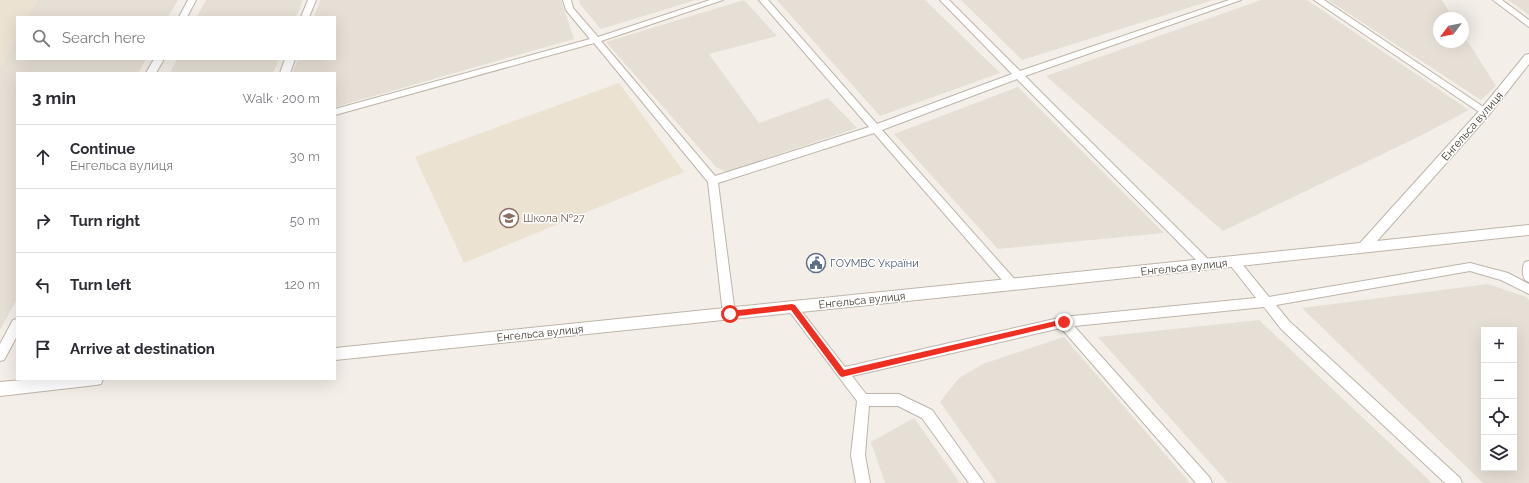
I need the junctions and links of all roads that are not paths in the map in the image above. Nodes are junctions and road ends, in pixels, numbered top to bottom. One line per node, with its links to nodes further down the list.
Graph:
1 (192, 0): 10 (street)
2 (312, 0): 11 (street)
3 (567, 0): 13 (street)
4 (719, 0): 13 (street)
5 (763, 0): 22 (street)
6 (944, 0): 19 (street)
7 (1237, 0): 19 (street)
8 (1318, 0): 21 (street)
9 (1497, 0): 12 (street)
10 (184, 16)
11 (305, 16)
12 (1529, 24)
13 (596, 40): 20 (street); 23 (street)
14 (1529, 57): 21 (street, Енгельса вулиця)
15 (158, 60): 17 (street)
16 (290, 60): 18 (street)
17 (152, 72)
18 (285, 72)
19 (1020, 74): 22 (street); 27 (street)
20 (336, 112)
21 (1485, 112): 25 (street, Енгельса вулиця)
22 (877, 128): 23 (street); 30 (street)
23 (713, 182): 34 (street)
24 (1529, 230): 25 (street, Енгельса вулиця)
25 (1365, 246): 26 (street, Енгельса вулиця)
26 (1234, 262): 27 (street, Енгельса вулиця); 32 (street)
27 (1207, 264): 30 (street, Енгельса вулиця)
28 (1529, 265): 29 (street)
29 (1529, 277)
30 (1013, 285): 33 (street, Енгельса вулиця)
31 (1529, 289): 32 (street)
32 (1266, 302): 35 (street); 46 (street)
33 (792, 307): 34 (street, Енгельса вулиця); 39 (street)
34 (730, 314): 37 (street, Енгельса вулиця)
35 (1064, 322): 39 (street); 45 (street)
36 (16, 326): 38 (street)
37 (336, 354)
38 (0, 356)
39 (842, 373): 42 (street)
40 (86, 380): 41 (street)
41 (0, 389)
42 (863, 400): 43 (street); 44 (street)
43 (863, 483)
44 (977, 483)
45 (1205, 483)
46 (1455, 483)

